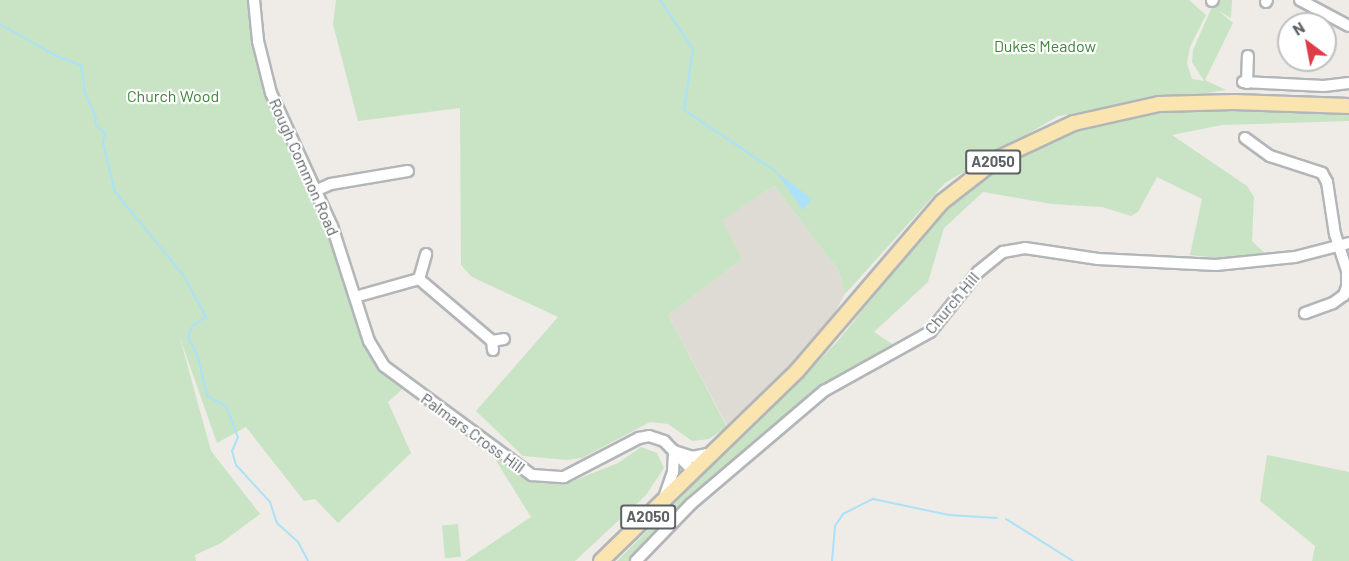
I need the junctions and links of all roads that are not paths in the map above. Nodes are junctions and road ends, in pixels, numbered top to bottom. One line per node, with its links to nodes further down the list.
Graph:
1 (254, 0): 9 (street, Rough Common Road)
2 (1308, 1): 3 (street)
3 (1349, 26)
4 (1248, 56): 5 (street)
5 (1349, 83)
6 (1349, 106): 17 (main road, A2050)
7 (1245, 138): 10 (street)
8 (408, 171): 9 (street)
9 (315, 191): 13 (street, Rough Common Road)
10 (1344, 245): 14 (street); 23 (street, Church Hill)
11 (426, 254): 12 (street)
12 (419, 279): 13 (street); 15 (street)
13 (355, 297): 16 (street, Palmars Cross Hill)
14 (1305, 313)
15 (504, 339)
16 (674, 450): 17 (street); 18 (street, Palmars Cross Hill); 19 (street)
17 (715, 453): 18 (main road, A2050)
18 (694, 472): 19 (main road, A2050)
19 (662, 503): 20 (main road, A2050)
20 (618, 546): 21 (main road, A2050); 22 (street)
21 (601, 561)
22 (610, 561)
23 (636, 561)

